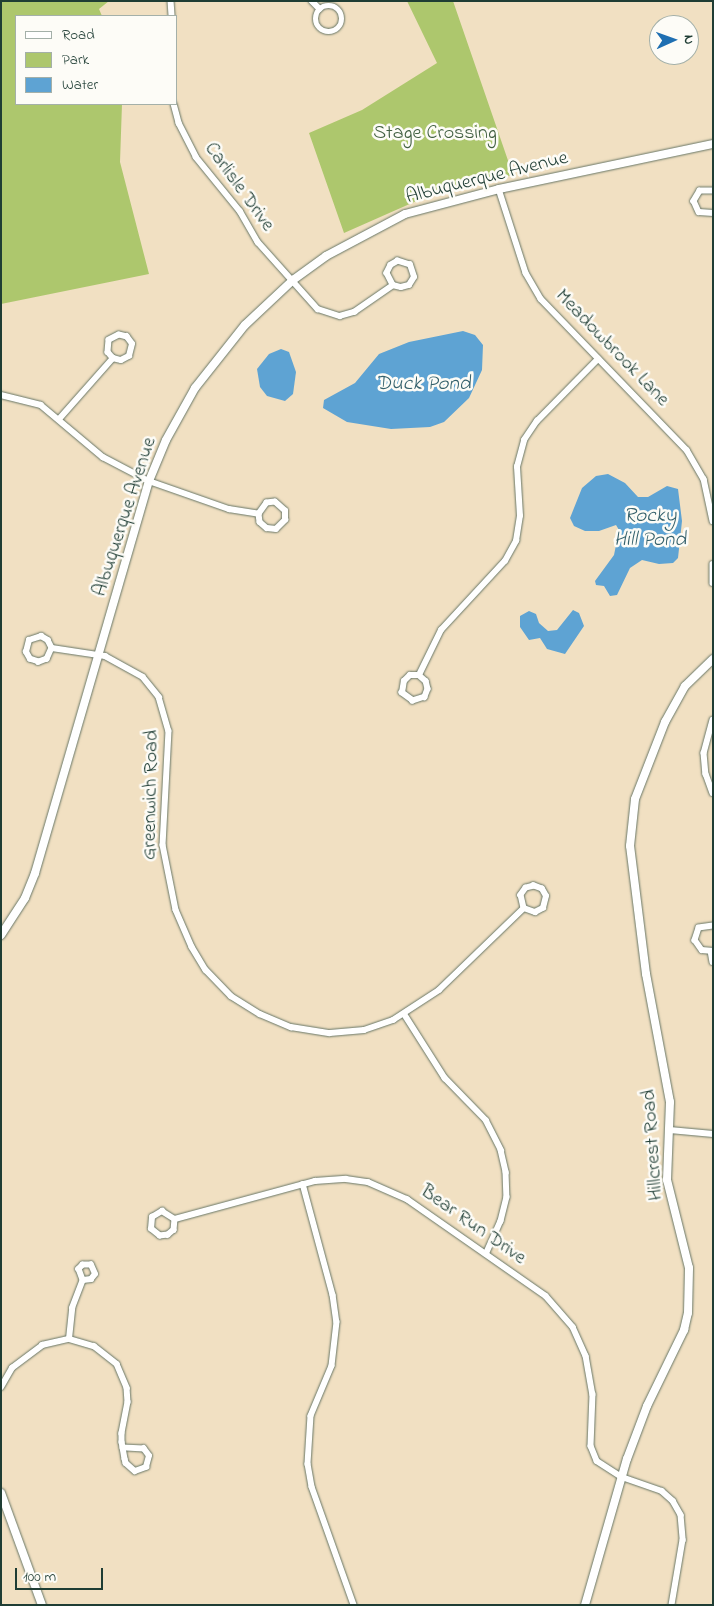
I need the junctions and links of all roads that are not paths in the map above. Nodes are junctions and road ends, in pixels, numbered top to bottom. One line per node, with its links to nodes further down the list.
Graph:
1 (171, 1): 4 (street)
2 (312, 1): 3 (street)
3 (320, 9): 3 (street)
4 (172, 15)
5 (174, 105): 10 (street, Carlisle Drive)
6 (713, 144): 7 (street, Albuquerque Avenue)
7 (499, 189): 10 (street, Albuquerque Avenue); 13 (street, Meadowbrook Lane)
8 (713, 191): 9 (street)
9 (712, 215)
10 (293, 280): 11 (street, Carlisle Drive); 16 (street, Albuquerque Avenue)
11 (393, 285): 11 (street)
12 (113, 358): 12 (street); 15 (street)
13 (598, 359): 18 (street, Meadowbrook Lane); 24 (street)
14 (1, 395): 15 (street)
15 (60, 418): 16 (street)
16 (149, 481): 17 (street); 22 (street, Albuquerque Avenue)
17 (259, 514): 17 (street)
18 (713, 521)
19 (713, 564): 20 (street)
20 (713, 583)
21 (52, 648): 21 (street); 22 (street, Greenwich Road)
22 (98, 655): 29 (street, Albuquerque Avenue); 32 (street, Greenwich Road)
23 (713, 659): 33 (street, Hillcrest Road)
24 (419, 675): 24 (street)
25 (713, 720): 26 (street)
26 (713, 793)
27 (524, 908): 27 (street); 32 (street, Greenwich Road)
28 (713, 926): 30 (street)
29 (1, 935)
30 (712, 951): 31 (street)
31 (713, 962)
32 (405, 1015): 37 (street)
33 (670, 1130): 34 (street); 42 (street, Hillcrest Road)
34 (713, 1134)
35 (303, 1184): 36 (street, Bear Run Drive); 37 (street, Bear Run Drive); 45 (street)
36 (175, 1219): 36 (street, Bear Run Drive)
37 (486, 1254): 42 (street, Bear Run Drive)
38 (83, 1280): 39 (street)
39 (69, 1339): 40 (street); 41 (street)
40 (1, 1387)
41 (123, 1448): 41 (street)
42 (622, 1477): 46 (street, Hillcrest Road); 47 (street, Bear Run Drive)
43 (1, 1493): 44 (street)
44 (42, 1605)
45 (354, 1605)
46 (585, 1605)
47 (672, 1605)

